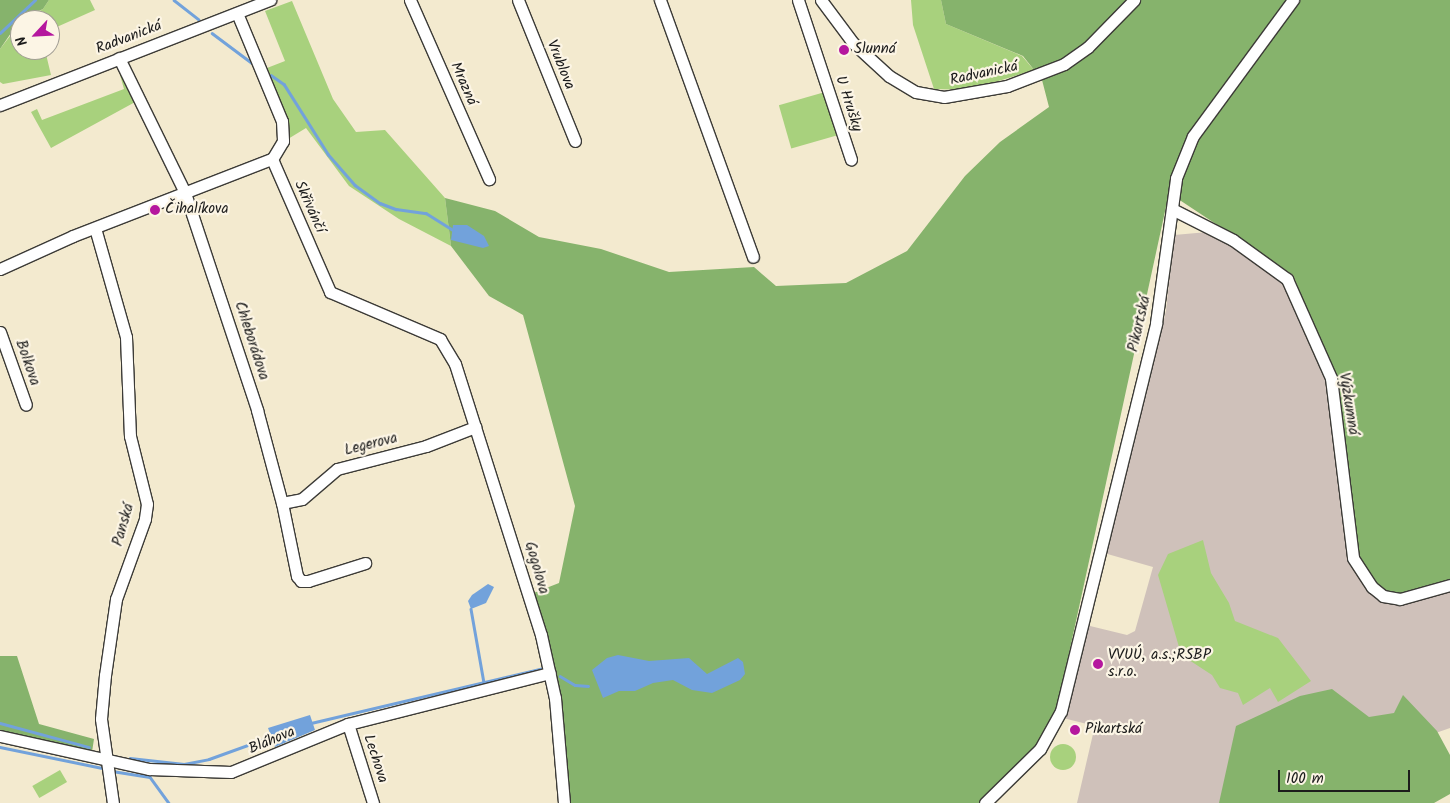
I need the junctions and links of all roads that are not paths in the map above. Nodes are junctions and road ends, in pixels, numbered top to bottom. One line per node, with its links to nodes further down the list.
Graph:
1 (270, 0): 9 (street, Radvanická)
2 (410, 0): 15 (street, Mrazná)
3 (518, 0): 12 (street, Vrublova)
4 (660, 0): 19 (street)
5 (798, 0): 14 (street, U Hrušky)
6 (821, 0): 7 (street, Radvanická)
7 (1134, 0)
8 (1293, 0): 17 (street, Pikartská)
9 (237, 13): 10 (street, Radvanická); 13 (street)
10 (118, 58): 11 (street, Radvanická); 16 (street, Chleborádova)
11 (0, 105)
12 (575, 141)
13 (272, 159): 16 (street); 22 (street, Skřivánčí)
14 (851, 159)
15 (489, 179)
16 (185, 193): 18 (street); 25 (street, Chleborádova)
17 (1172, 210): 27 (street, Výzkumná); 35 (street, Pikartská)
18 (95, 228): 20 (street); 31 (street, Panská)
19 (753, 256)
20 (0, 269)
21 (0, 332): 23 (street, Bolkova)
22 (448, 348): 24 (street, Gogolova)
23 (26, 405)
24 (475, 427): 25 (street, Legerova); 28 (street, Gogolova)
25 (282, 503): 26 (street, Chleborádova)
26 (365, 563)
27 (1450, 585)
28 (550, 673): 29 (street, Bláhova); 34 (street, Gogolova)
29 (348, 724): 31 (street, Bláhova); 33 (street, Lechova)
30 (0, 736): 31 (street, Bláhova)
31 (106, 761): 32 (street, Panská)
32 (113, 803)
33 (373, 803)
34 (564, 803)
35 (985, 803)

